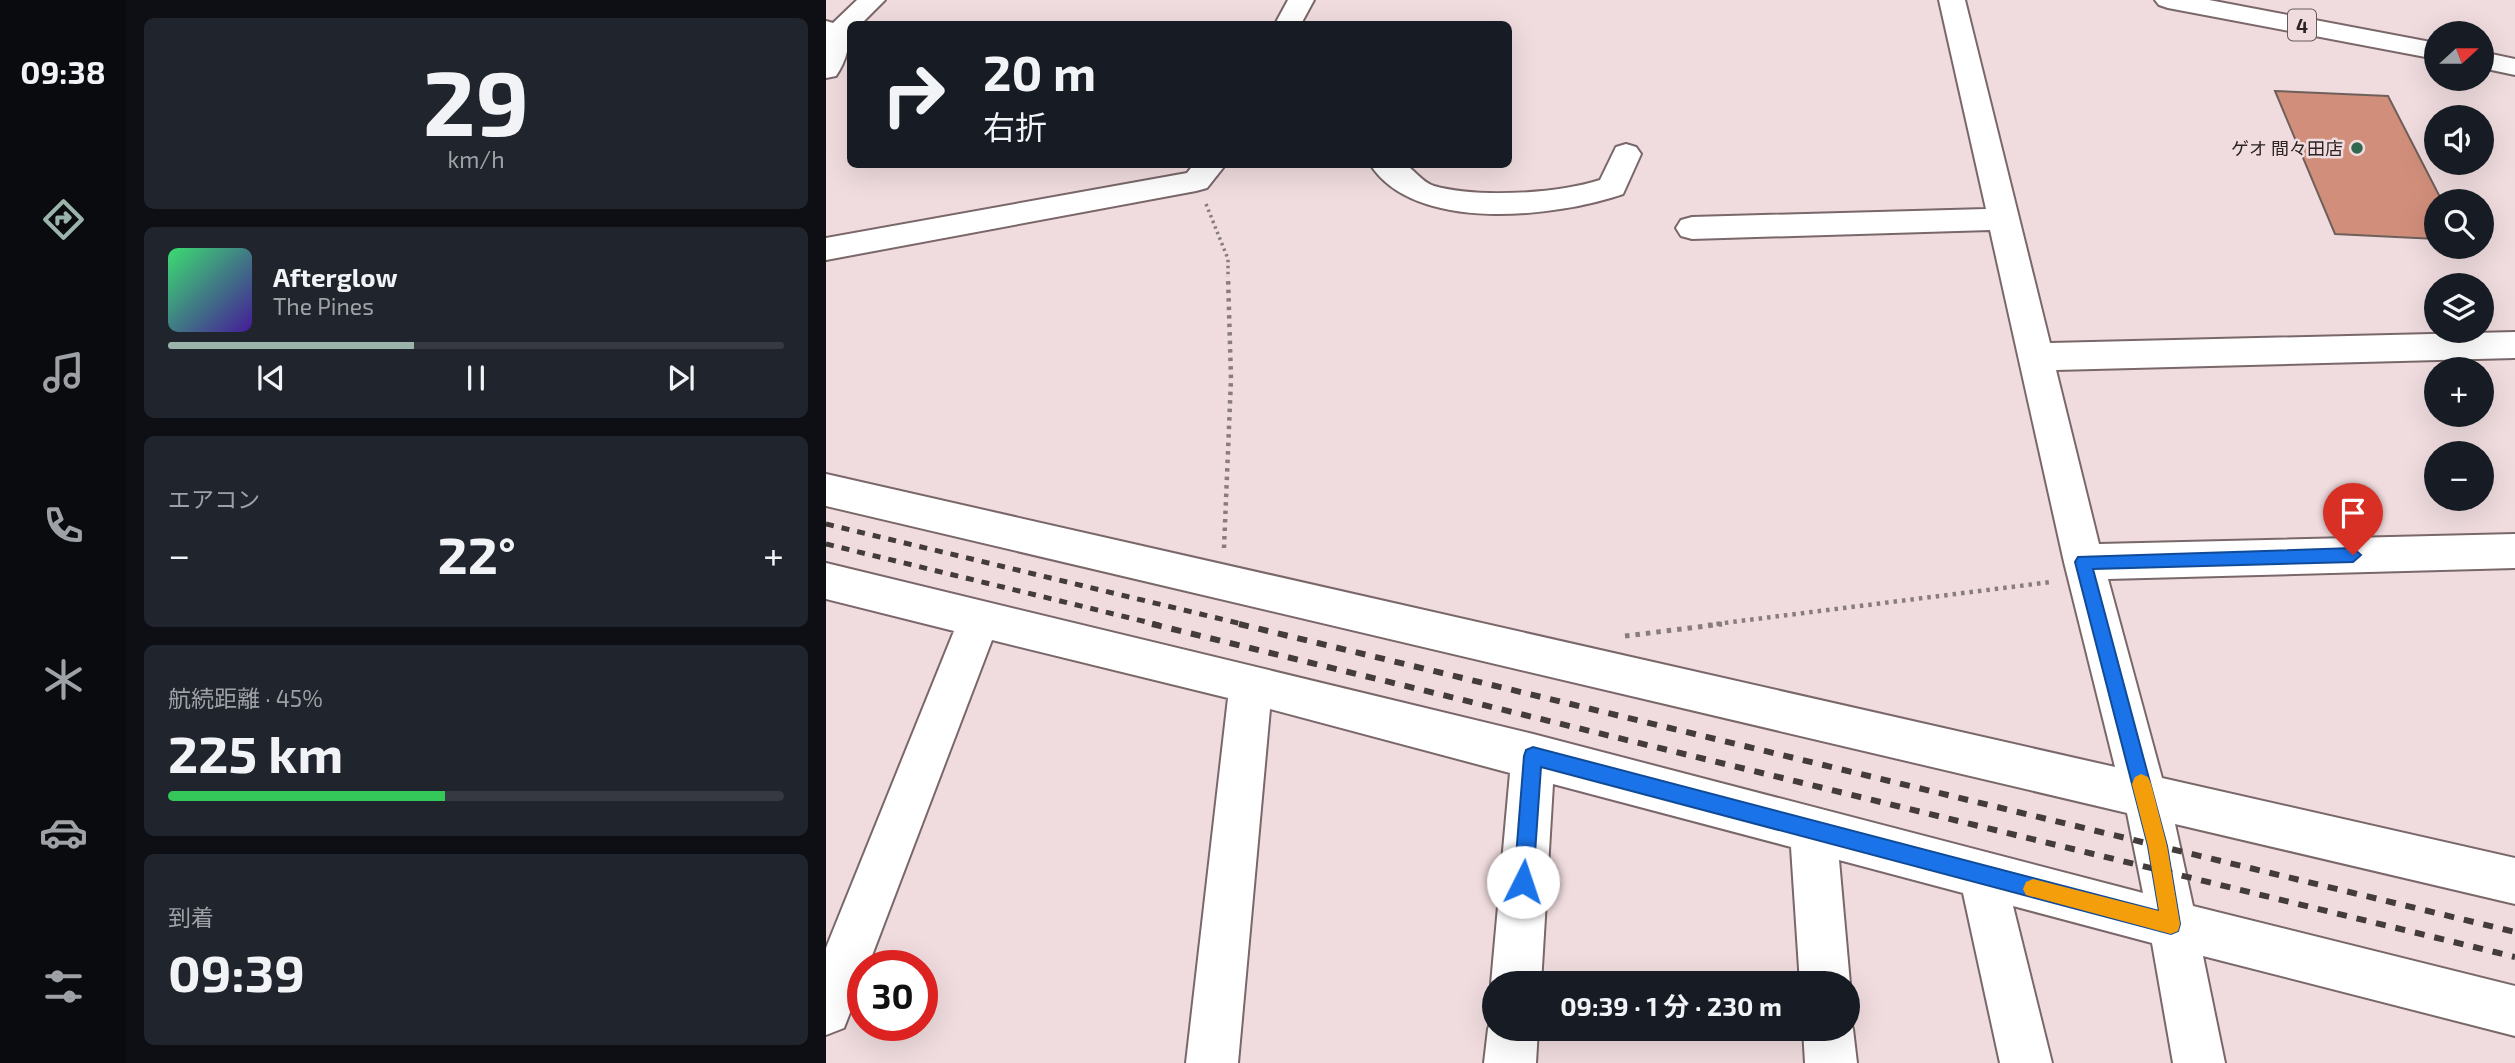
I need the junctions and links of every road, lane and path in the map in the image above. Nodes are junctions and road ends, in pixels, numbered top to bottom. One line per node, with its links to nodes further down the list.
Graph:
1 (872, 0): 6 (main road)
2 (1301, 0): 5 (main road)
3 (1952, 0): 14 (main road)
4 (2168, 0): 7 (main road, 4)
5 (1290, 21)
6 (833, 30): 10 (main road)
7 (2424, 49)
8 (2494, 63): 9 (main road)
9 (2515, 67)
10 (826, 69)
11 (1626, 154): 12 (main road)
12 (1390, 168)
13 (1203, 173): 16 (main road); 23 (path)
14 (2004, 219): 15 (main road); 18 (main road)
15 (1692, 228)
16 (826, 249)
17 (2515, 345): 18 (main road)
18 (2036, 357): 21 (main road)
19 (826, 490): 23 (main road)
20 (2515, 551): 21 (main road)
21 (2084, 562): 25 (path); 28 (main road)
22 (826, 581): 24 (main road)
23 (1214, 581): 28 (main road)
24 (979, 620): 26 (main road); 35 (main road)
25 (1620, 637)
26 (1251, 684): 27 (main road); 39 (main road)
27 (1533, 756): 29 (main road); 33 (main road)
28 (2145, 797): 31 (main road); 32 (main road)
29 (1812, 829): 30 (main road); 34 (main road)
30 (1982, 875): 32 (main road); 42 (main road)
31 (2515, 881)
32 (2171, 924): 36 (main road); 43 (main road)
33 (1517, 971)
34 (1824, 971)
35 (826, 1010)
36 (2515, 1011)
37 (1512, 1041): 40 (main road)
38 (1829, 1041): 41 (main road)
39 (1212, 1063)
40 (1510, 1063)
41 (1831, 1063)
42 (2026, 1063)
43 (2199, 1063)

